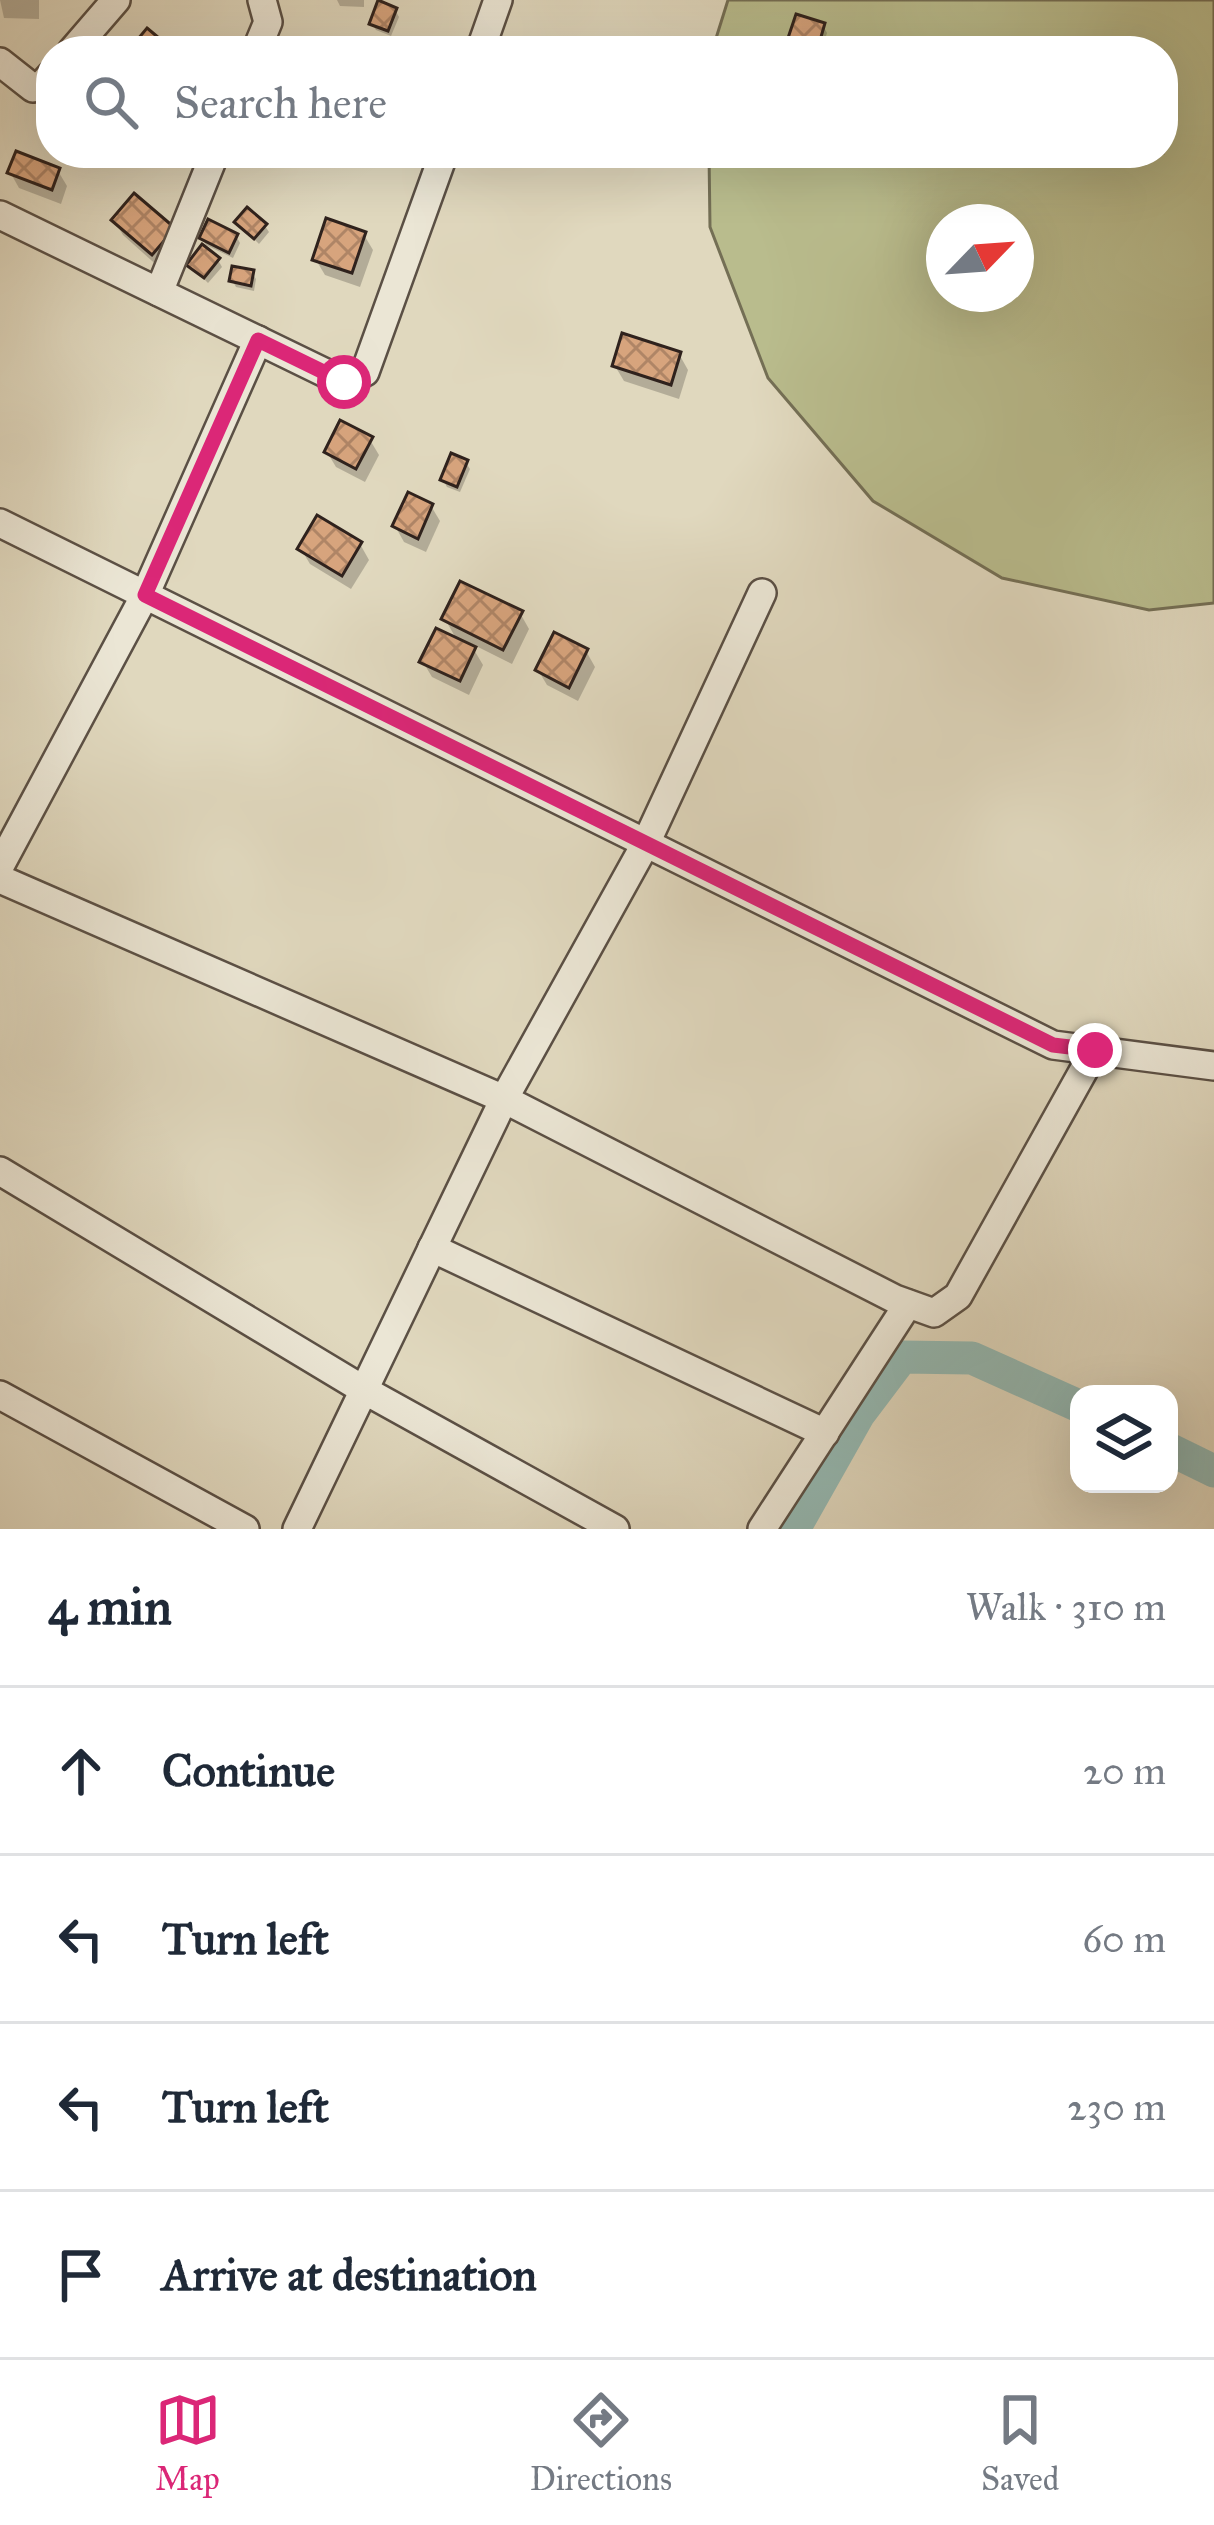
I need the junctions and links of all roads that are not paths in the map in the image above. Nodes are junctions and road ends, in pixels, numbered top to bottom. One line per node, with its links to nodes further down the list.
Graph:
1 (116, 0): 4 (street)
2 (262, 0): 5 (street)
3 (499, 0): 6 (street)
4 (85, 36)
5 (262, 36)
6 (486, 36)
7 (0, 62): 8 (street)
8 (36, 87)
9 (209, 168): 12 (street)
10 (439, 168): 13 (street)
11 (0, 215): 12 (street)
12 (159, 292): 13 (street)
13 (258, 340): 16 (street)
14 (0, 523): 16 (street)
15 (762, 593): 17 (street)
16 (145, 595): 17 (street); 18 (street)
17 (646, 843): 20 (street); 22 (street)
18 (0, 866)
19 (0, 879): 22 (street)
20 (1095, 1050): 21 (street); 25 (street)
21 (1214, 1066)
22 (504, 1099): 24 (street); 25 (street)
23 (0, 1172): 26 (street)
24 (432, 1248): 26 (street); 28 (street)
25 (908, 1304): 28 (street)
26 (364, 1390): 30 (street); 31 (street)
27 (0, 1395): 29 (street)
28 (825, 1433): 32 (street)
29 (245, 1529)
30 (296, 1529)
31 (615, 1529)
32 (762, 1529)

